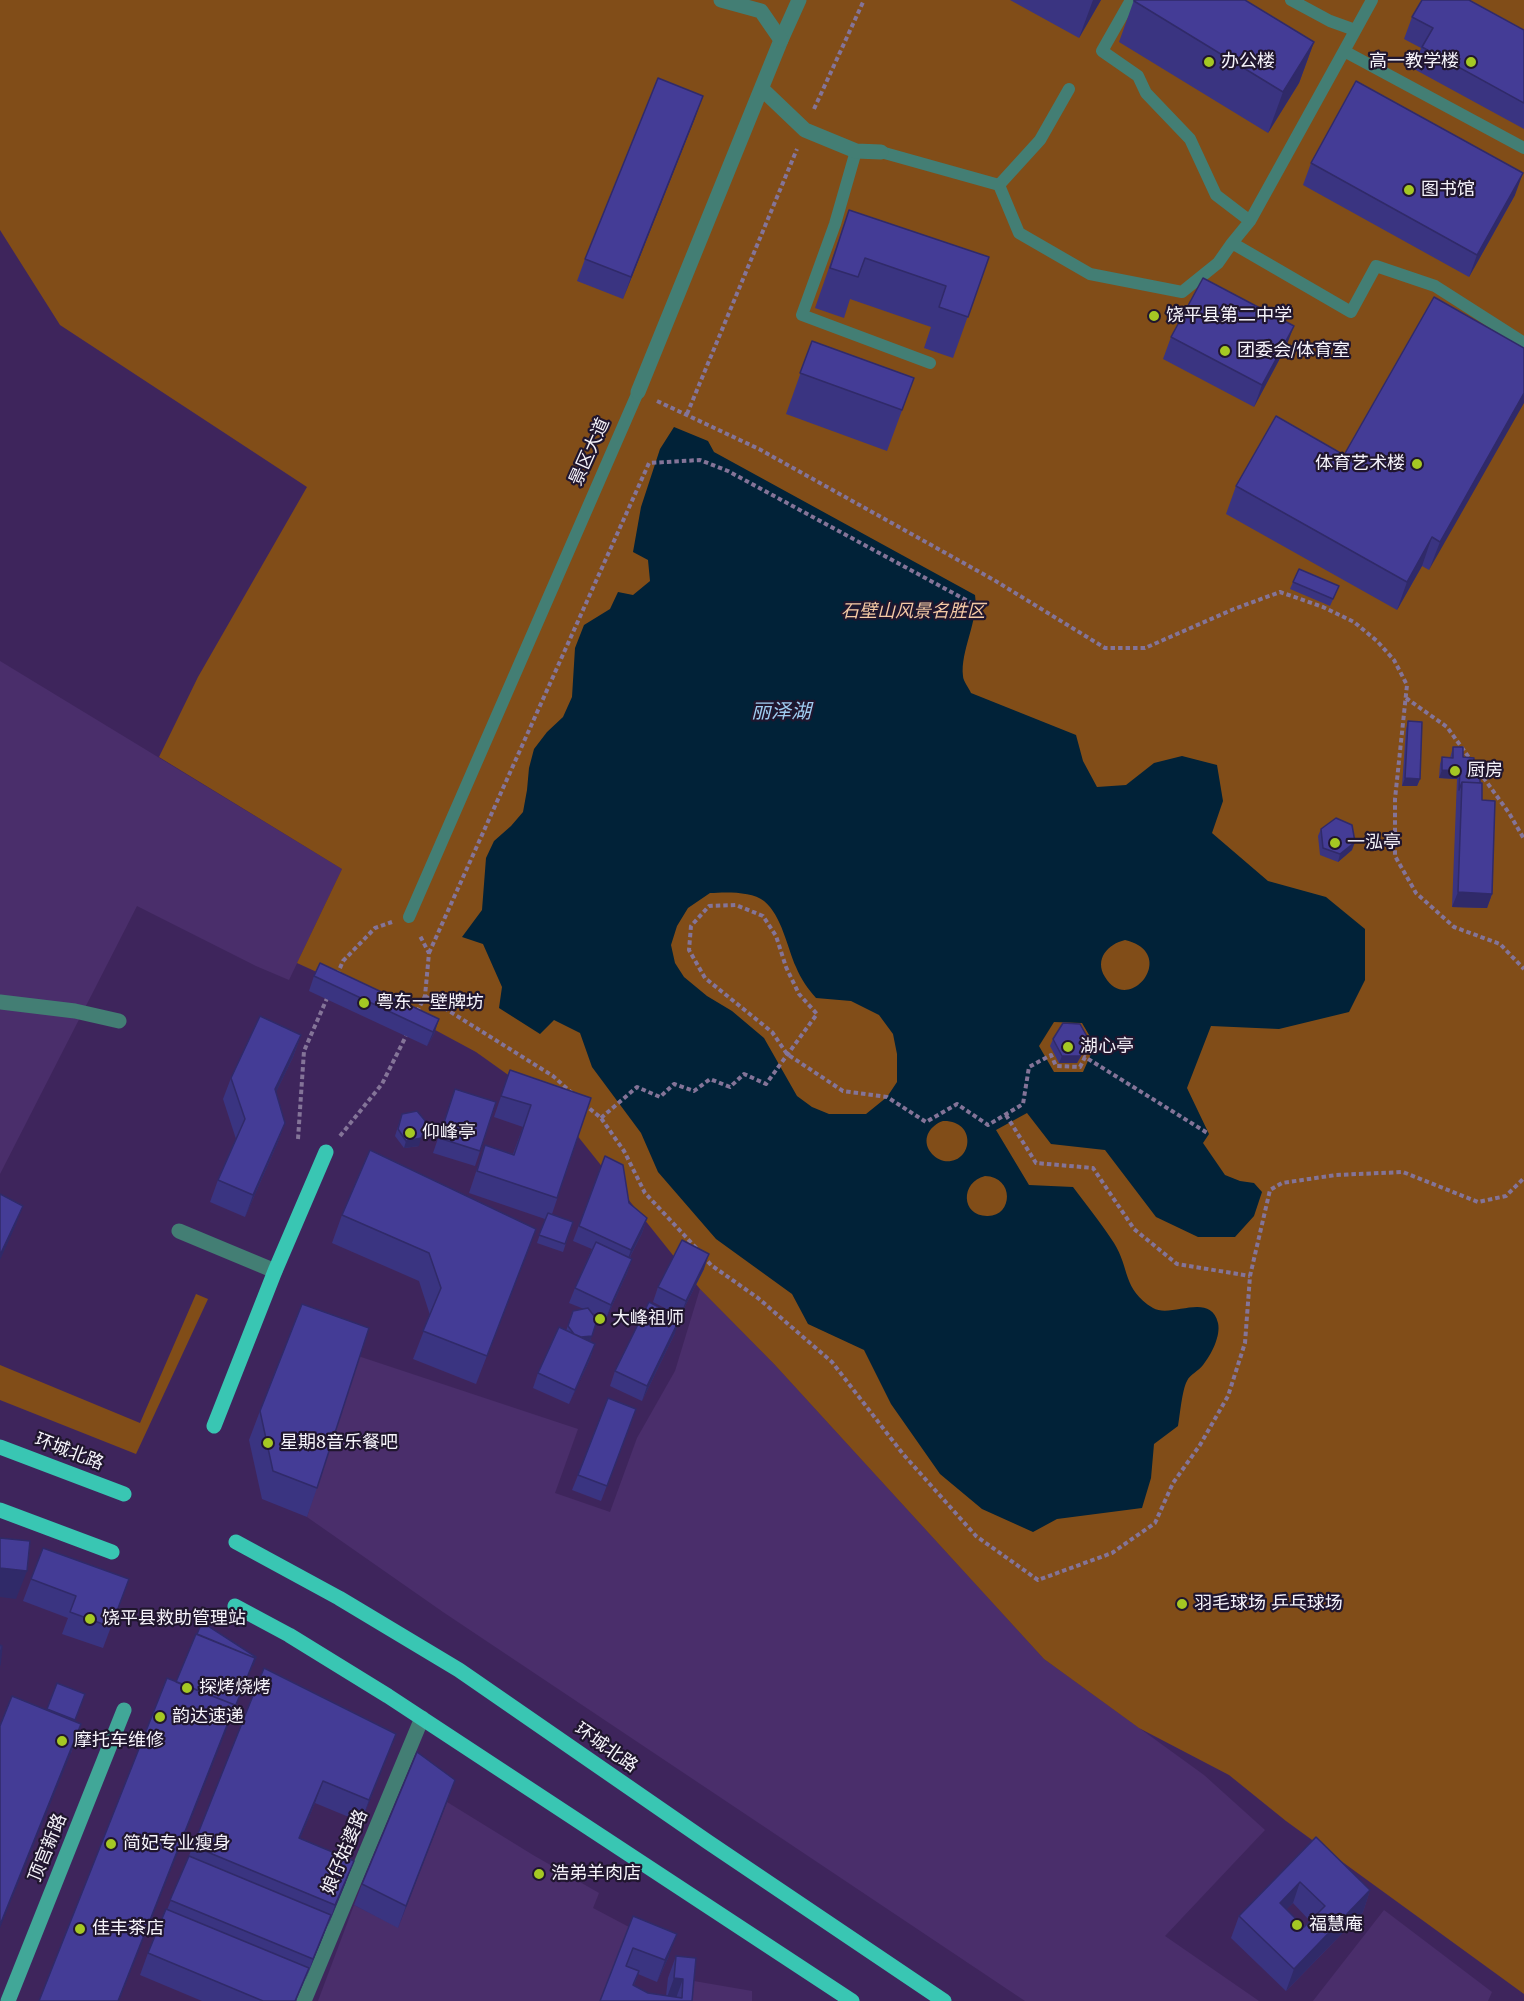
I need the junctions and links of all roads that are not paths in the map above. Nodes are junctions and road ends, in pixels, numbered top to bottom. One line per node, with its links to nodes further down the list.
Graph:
1 (722, 0): 6 (street)
2 (799, 0): 8 (street, 景区大道)
3 (1131, 0): 16 (lane)
4 (1291, 0): 7 (lane)
5 (1372, 0): 7 (lane)
6 (760, 5): 8 (street)
7 (1355, 30): 9 (lane)
8 (781, 40): 10 (street, 景区大道)
9 (1344, 51): 12 (lane); 16 (lane)
10 (762, 89): 13 (street); 20 (street, 景区大道)
11 (1069, 89): 15 (lane)
12 (1524, 148)
13 (856, 151): 14 (street); 19 (lane)
14 (881, 152): 15 (lane)
15 (999, 185): 17 (lane)
16 (1250, 221): 17 (lane)
17 (1232, 243): 18 (lane)
18 (1524, 343)
19 (930, 363)
20 (638, 392): 21 (lane, 景区大道)
21 (409, 917)
22 (0, 1002): 23 (street)
23 (119, 1021)
24 (326, 1152): 26 (main road)
25 (179, 1231): 26 (street)
26 (275, 1271): 27 (main road)
27 (214, 1426)
28 (0, 1447): 29 (main road, 环城北路)
29 (124, 1494)
30 (0, 1510): 32 (main road)
31 (236, 1542): 39 (main road, 环城北路)
32 (112, 1552)
33 (235, 1606): 35 (main road)
34 (124, 1710): 36 (main road, 顶宫新路)
35 (422, 1718): 37 (street, 娘仔姑婆路); 38 (main road)
36 (8, 2001)
37 (304, 2001)
38 (852, 2001)
39 (944, 2001)

